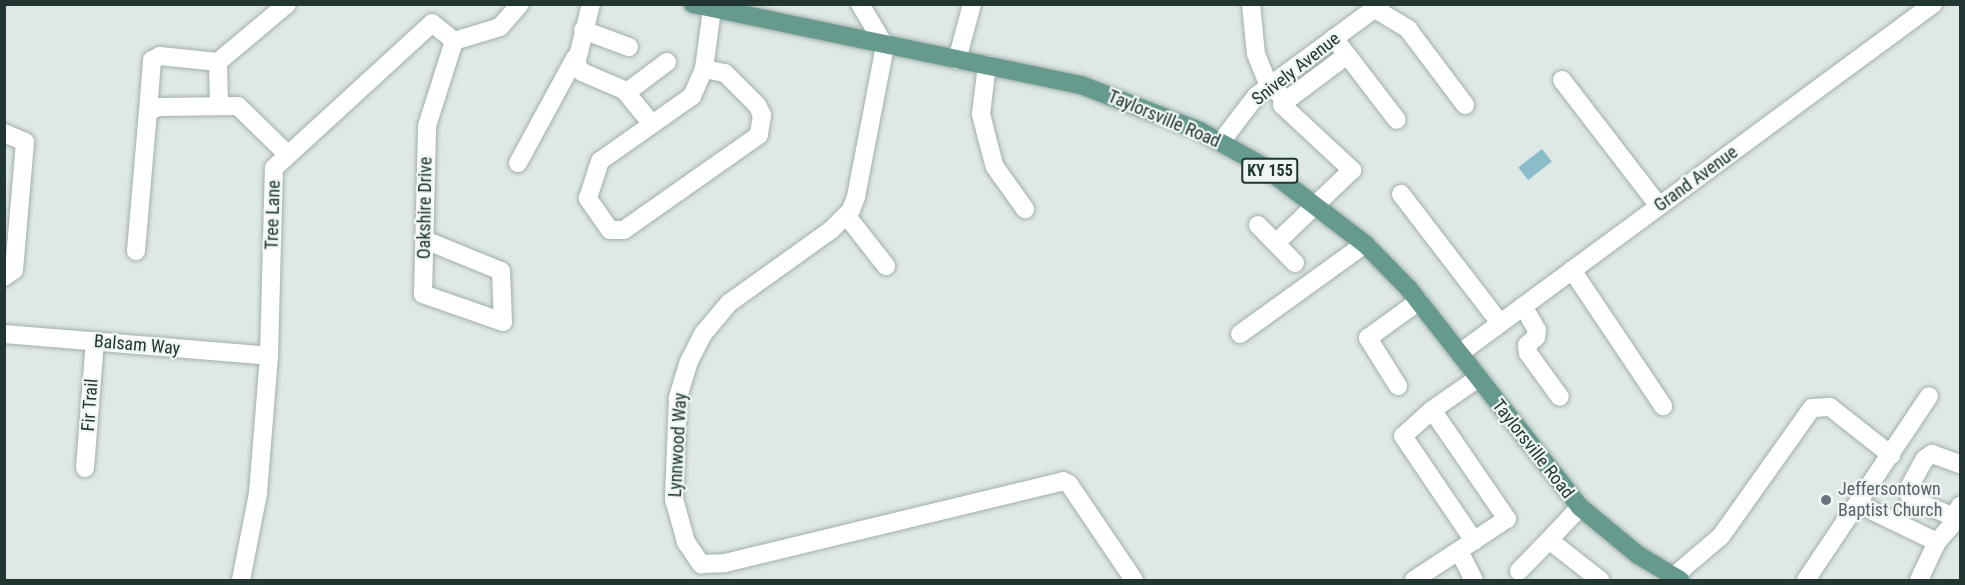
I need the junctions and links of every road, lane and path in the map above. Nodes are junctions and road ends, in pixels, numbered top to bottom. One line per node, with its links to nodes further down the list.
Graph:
1 (287, 4): 19 (street)
2 (520, 4): 13 (street)
3 (591, 4): 11 (street)
4 (693, 4): 10 (main road, Taylorsville Road / KY 155)
5 (860, 4): 14 (street)
6 (972, 4): 18 (street)
7 (1251, 4): 24 (street)
8 (1933, 4): 38 (street, Grand Avenue)
9 (1378, 7): 12 (street, Snively Avenue); 27 (street)
10 (712, 9): 14 (main road, Taylorsville Road / KY 155); 22 (street)
11 (583, 30): 15 (street); 17 (street)
12 (1334, 38): 16 (street); 24 (street, Snively Avenue)
13 (454, 41): 34 (street, Tree Lane); 42 (street, Oakshire Drive)
14 (885, 46): 18 (main road, Taylorsville Road / KY 155); 40 (street, Lynnwood Way)
15 (629, 47)
16 (1347, 55): 26 (street); 30 (street)
17 (575, 58): 25 (street); 35 (street)
18 (957, 60): 21 (main road, Taylorsville Road / KY 155)
19 (218, 62): 28 (street); 29 (street)
20 (667, 62): 25 (street)
21 (987, 65): 33 (main road, Taylorsville Road / KY 155); 39 (street)
22 (704, 69): 31 (street); 31 (street)
23 (1562, 80): 38 (street)
24 (1269, 86): 26 (street); 33 (street, Snively Avenue)
25 (627, 92): 31 (street)
26 (1287, 100): 37 (street)
27 (1465, 105)
28 (219, 106): 29 (street); 34 (street)
29 (148, 112): 45 (street)
30 (1396, 120)
31 (652, 124)
32 (4, 133): 49 (street)
33 (1221, 142): 37 (main road, Taylorsville Road / KY 155)
34 (287, 154): 57 (street, Tree Lane)
35 (518, 163)
36 (1401, 194): 52 (street)
37 (1318, 205): 43 (street); 44 (main road, Taylorsville Road / KY 155)
38 (1659, 206): 48 (street, Grand Avenue)
39 (1025, 209)
40 (846, 215): 47 (street); 77 (street, Lynnwood Way)
41 (1258, 225): 43 (street)
42 (425, 240): 42 (street, Oakshire Drive)
43 (1276, 243): 46 (street)
44 (1365, 244): 50 (main road, Taylorsville Road / KY 155); 54 (street)
45 (136, 251)
46 (1295, 263)
47 (886, 266)
48 (1572, 270): 51 (street, Grand Avenue); 62 (street)
49 (4, 277)
50 (1419, 301): 56 (main road, Taylorsville Road / KY 155); 59 (street)
51 (1523, 306): 52 (street, Grand Avenue); 61 (street)
52 (1500, 323): 56 (street, Grand Avenue)
53 (4, 334): 55 (street, Balsam Way)
54 (1240, 334)
55 (95, 341): 57 (street, Balsam Way); 66 (street, Fir Trail)
56 (1460, 353): 58 (main road, Taylorsville Road / KY 155)
57 (269, 357): 76 (street, Tree Lane)
58 (1478, 378): 63 (street); 68 (main road, Taylorsville Road / KY 155)
59 (1398, 386)
60 (1929, 396): 64 (street)
61 (1560, 397)
62 (1663, 406)
63 (1432, 410): 72 (street); 72 (street)
64 (1891, 455): 67 (street); 74 (street)
65 (1960, 464): 69 (street)
66 (85, 468)
67 (1858, 504): 71 (street); 75 (street)
68 (1580, 507): 70 (street); 74 (main road, Taylorsville Road / KY 155)
69 (1958, 512): 71 (street)
70 (1549, 540): 73 (street); 80 (street)
71 (1936, 542): 81 (street)
72 (1466, 546): 78 (street); 79 (street)
73 (1519, 571)
74 (1677, 579)
75 (1809, 579)
76 (241, 580)
77 (1134, 580)
78 (1414, 580)
79 (1474, 580)
80 (1600, 580)
81 (1919, 580)

